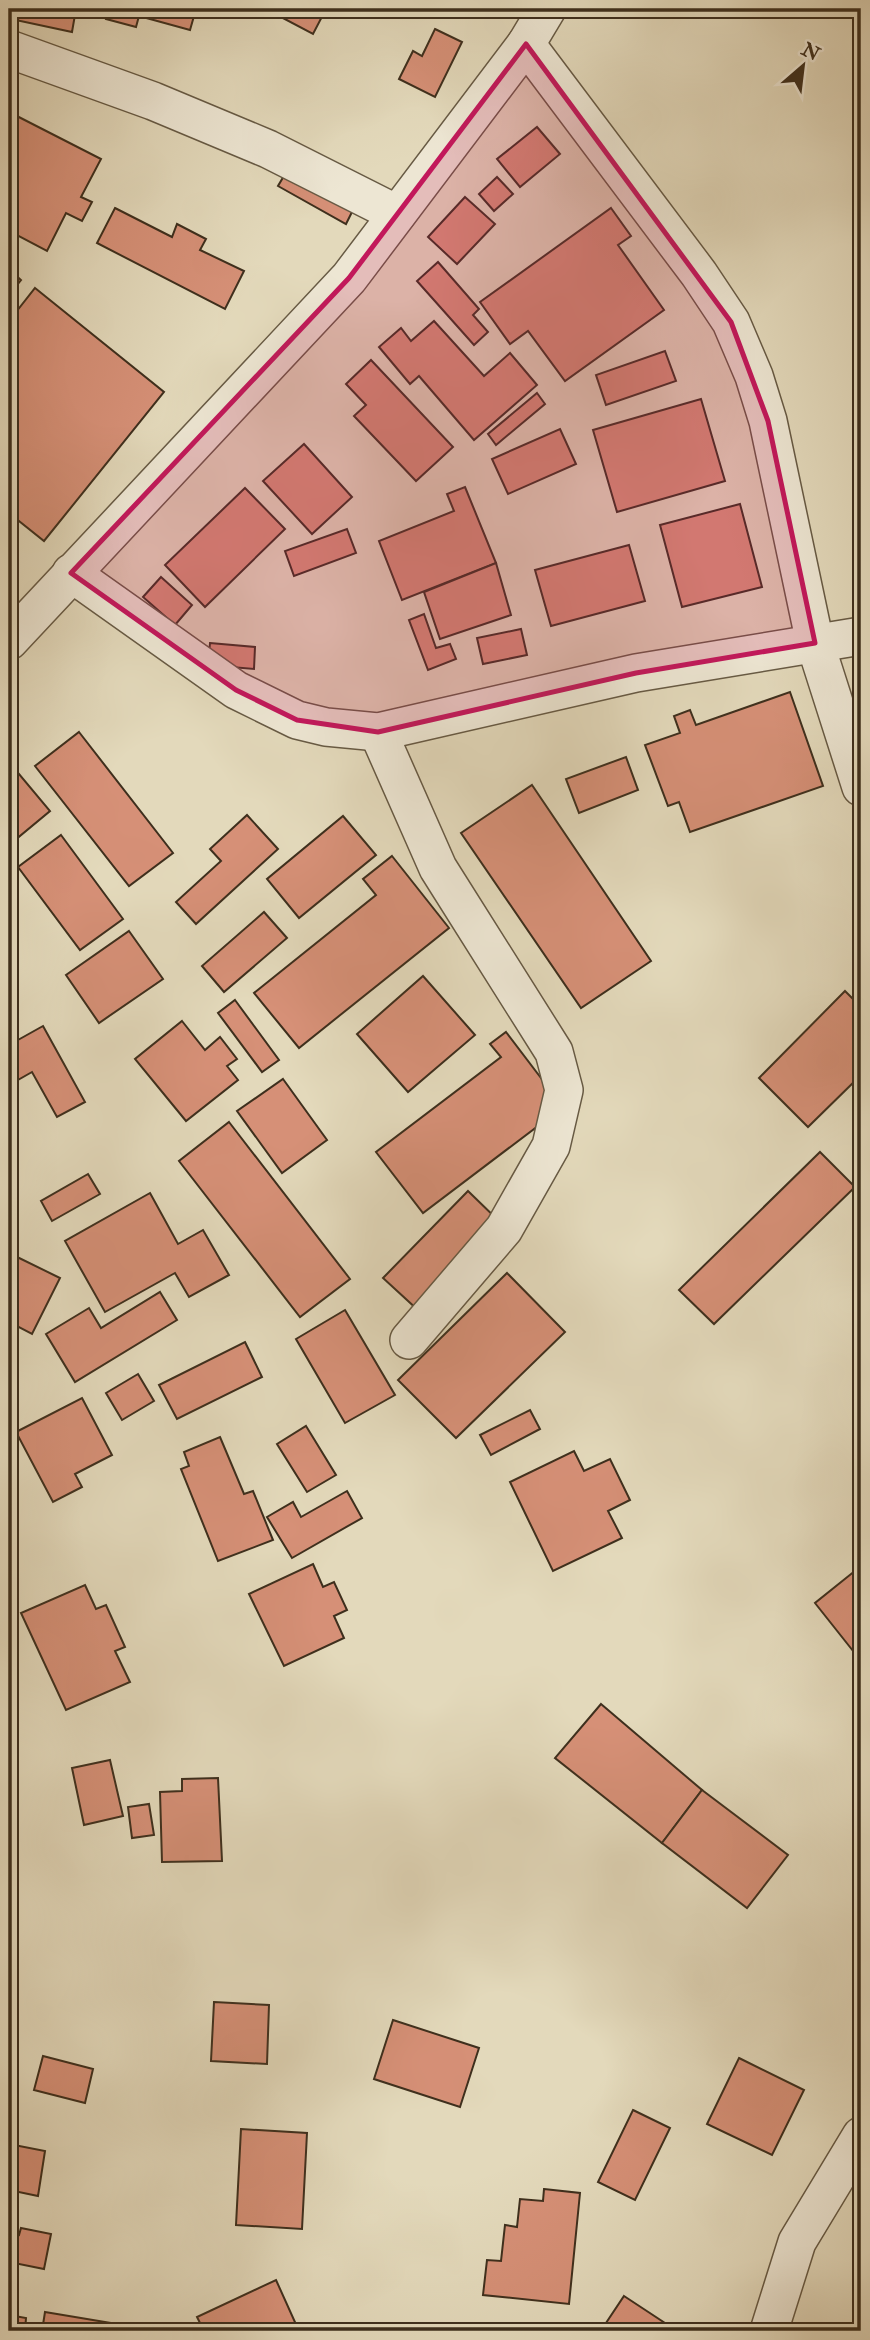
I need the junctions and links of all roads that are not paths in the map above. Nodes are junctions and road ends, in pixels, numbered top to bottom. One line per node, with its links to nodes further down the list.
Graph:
1 (547, 9): 2 (street)
2 (526, 44): 4 (street); 8 (street)
3 (9, 48): 4 (street)
4 (397, 214): 5 (street)
5 (71, 573): 7 (street); 9 (street)
6 (861, 636): 8 (street)
7 (9, 640)
8 (815, 643): 9 (street); 10 (street)
9 (378, 732): 11 (street)
10 (861, 787)
11 (409, 1340)
12 (861, 2136): 13 (street)
13 (769, 2331)

